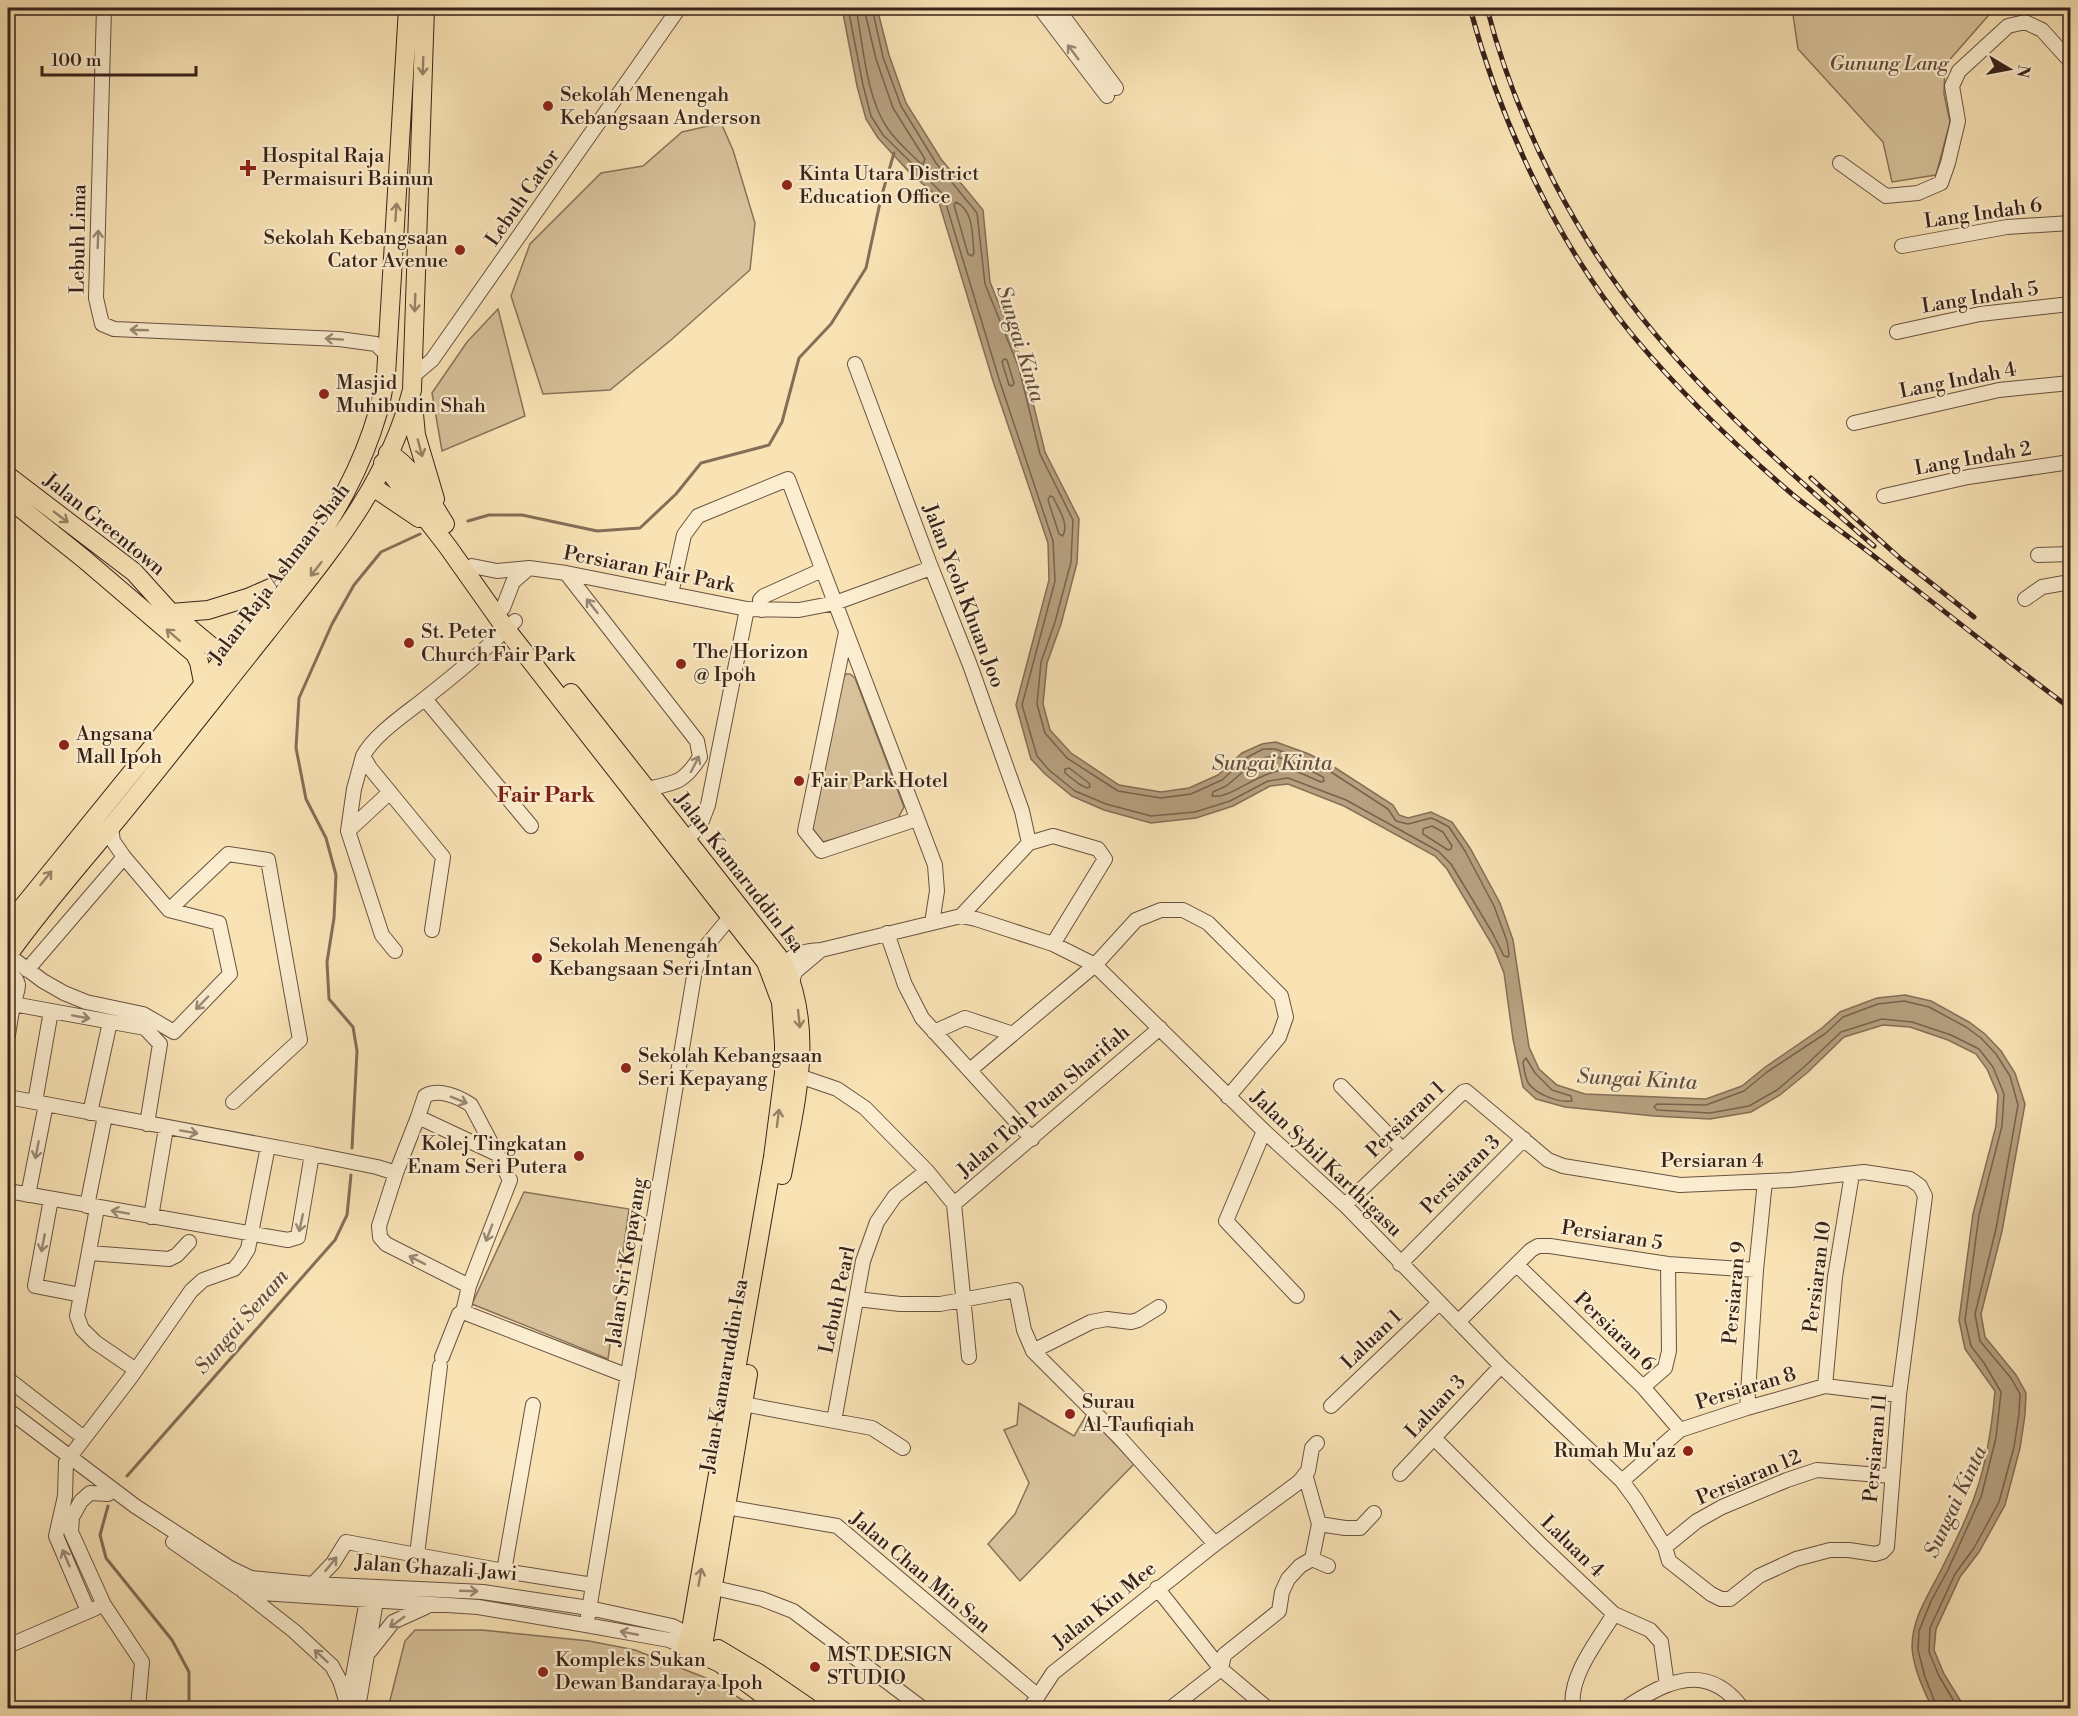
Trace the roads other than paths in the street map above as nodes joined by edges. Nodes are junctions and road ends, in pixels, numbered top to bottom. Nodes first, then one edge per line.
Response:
1 (104, 8) edge
2 (408, 8) edge
3 (425, 8) edge
4 (679, 8) edge
5 (1040, 8) edge
6 (1057, 8) edge
7 (2070, 61) edge
8 (1840, 163) dead end
9 (2070, 223) edge
10 (1902, 246) dead end
11 (2070, 304) edge
12 (1897, 332) dead end
13 (387, 355) junction
14 (855, 364) dead end
15 (386, 375) junction
16 (2070, 382) edge
17 (412, 383) junction
18 (1854, 423) dead end
19 (385, 457) junction
20 (2070, 462) edge
21 (9, 485) edge
22 (373, 487) junction
23 (1884, 496) dead end
24 (438, 524) junction
25 (2070, 554) edge
26 (2038, 555) dead end
27 (301, 564) junction
28 (472, 566) junction
29 (529, 568) junction
30 (931, 568) junction
31 (822, 570) junction
32 (566, 573) junction
33 (285, 582) junction
34 (2070, 582) edge
35 (671, 594) junction
36 (2025, 599) dead end
37 (835, 603) junction
38 (747, 609) junction
39 (762, 610) junction
40 (171, 613) junction
41 (508, 619) junction
42 (846, 632) junction
43 (224, 657) junction
44 (203, 682) junction
45 (425, 699) junction
46 (175, 748) junction
47 (363, 756) junction
48 (646, 789) junction
49 (390, 792) junction
50 (917, 819) junction
51 (531, 826) dead end
52 (111, 828) junction
53 (348, 831) junction
54 (686, 840) junction
55 (1029, 843) junction
56 (124, 857) junction
57 (169, 910) junction
58 (736, 912) junction
59 (961, 916) junction
60 (932, 923) junction
61 (8, 924) edge
62 (30, 924) junction
63 (432, 930) dead end
64 (887, 933) junction
65 (1053, 944) junction
66 (821, 950) junction
67 (395, 951) dead end
68 (8, 955) edge
69 (784, 964) junction
70 (1095, 965) junction
71 (27, 970) junction
72 (8, 971) edge
73 (792, 982) junction
74 (781, 1002) junction
75 (13, 1004) junction
76 (51, 1011) junction
77 (110, 1022) junction
78 (1160, 1028) junction
79 (934, 1032) junction
80 (1013, 1034) junction
81 (8, 1035) edge
82 (784, 1044) junction
83 (970, 1070) junction
84 (799, 1076) junction
85 (1341, 1086) dead end
86 (1468, 1092) joint
87 (8, 1097) edge
88 (1228, 1097) junction
89 (232, 1102) dead end
90 (40, 1103) junction
91 (90, 1113) junction
92 (105, 1116) junction
93 (418, 1118) junction
94 (147, 1124) junction
95 (166, 1128) junction
96 (1264, 1131) junction
97 (1032, 1139) junction
98 (1524, 1139) junction
99 (268, 1146) junction
100 (1403, 1150) junction
101 (312, 1154) junction
102 (496, 1154) junction
103 (927, 1172) junction
104 (396, 1173) junction
105 (1852, 1174) junction
106 (1910, 1179) joint
107 (1765, 1182) junction
108 (8, 1191) edge
109 (28, 1195) junction
110 (51, 1199) junction
111 (954, 1204) junction
112 (1345, 1205) junction
113 (92, 1207) junction
114 (151, 1217) junction
115 (251, 1235) junction
116 (189, 1242) dead end
117 (89, 1253) junction
118 (1400, 1264) junction
119 (1668, 1264) junction
120 (1517, 1265) junction
121 (1756, 1269) junction
122 (469, 1286) junction
123 (81, 1295) junction
124 (1297, 1296) dead end
125 (856, 1299) junction
126 (963, 1300) junction
127 (1439, 1303) junction
128 (1159, 1307) dead end
129 (463, 1312) junction
130 (1458, 1322) junction
131 (1033, 1351) junction
132 (969, 1357) dead end
133 (1501, 1366) junction
134 (136, 1370) junction
135 (628, 1376) junction
136 (8, 1379) edge
137 (1825, 1386) junction
138 (1643, 1388) junction
139 (1899, 1395) junction
140 (743, 1404) junction
141 (533, 1405) dead end
142 (1331, 1406) dead end
143 (1747, 1408) junction
144 (8, 1410) edge
145 (8, 1418) edge
146 (834, 1421) junction
147 (1680, 1430) junction
148 (84, 1438) junction
149 (1434, 1438) junction
150 (1317, 1443) dead end
151 (903, 1448) dead end
152 (68, 1460) junction
153 (1305, 1474) junction
154 (1400, 1474) dead end
155 (1892, 1476) junction
156 (1622, 1481) junction
157 (108, 1494) junction
158 (726, 1507) junction
159 (1374, 1514) dead end
160 (1319, 1524) junction
161 (1215, 1544) junction
162 (1665, 1547) junction
163 (417, 1555) junction
164 (1312, 1560) junction
165 (1328, 1566) dead end
166 (504, 1571) junction
167 (250, 1577) junction
168 (715, 1580) junction
169 (313, 1584) junction
170 (593, 1585) junction
171 (239, 1588) junction
172 (1157, 1588) junction
173 (429, 1590) junction
174 (1721, 1599) joint
175 (371, 1600) junction
176 (104, 1605) junction
177 (434, 1605) junction
178 (589, 1608) junction
179 (88, 1611) junction
180 (1614, 1614) junction
181 (586, 1624) junction
182 (695, 1643) junction
183 (8, 1646) edge
184 (368, 1652) junction
185 (1221, 1669) junction
186 (758, 1673) junction
187 (1667, 1685) junction
188 (1034, 1702) edge
189 (1181, 1706) edge
190 (138, 1708) edge
191 (351, 1708) edge
192 (781, 1708) edge
193 (809, 1708) edge
194 (922, 1708) edge
195 (1267, 1708) edge
196 (1573, 1708) edge
197 (1626, 1708) edge
198 (1742, 1708) edge

13 -> 1 street, Lebuh Lima
13 -> 2 main road, Jalan Raja Ashman Shah
3 -> 17 main road, Jalan Raja Ashman Shah
4 - 17 street, Lebuh Cator
6 -> 5 street
7 - 8 street
9 - 10 street, Lang Indah 6
11 - 12 street, Lang Indah 5
13 - 15 main road, Jalan Raja Ashman Shah
14 - 30 street, Jalan Yeoh Khuan Joo
15 - 19 main road
15 - 27 main road, Jalan Raja Ashman Shah
16 - 18 street, Lang Indah 4
17 - 19 main road, Jalan Raja Ashman Shah
17 -> 24 main road
19 - 22 main road, Jalan Raja Ashman Shah
19 - 24 main road, Jalan Kamaruddin Isa
19 - 27 main road
20 - 23 street, Lang Indah 2
21 -> 40 main road, Jalan Greentown
44 -> 21 main road, Jalan Greentown
22 - 24 main road
22 -> 46 main road, Jalan Raja Ashman Shah
24 - 28 main road, Jalan Kamaruddin Isa
24 - 41 main road, Jalan Kamaruddin Isa
25 - 26 street
27 - 33 main road, Jalan Raja Ashman Shah
28 - 29 street, Persiaran Fair Park
28 - 41 main road, Jalan Kamaruddin Isa
29 - 32 street, Persiaran Fair Park
29 - 41 street
30 - 37 street, Persiaran Fair Park
30 - 55 street, Jalan Yeoh Khuan Joo
31 - 35 street
31 - 37 street
31 - 39 street, Persiaran Fair Park
32 - 35 street, Persiaran Fair Park
48 -> 32 street
33 - 40 main road
33 - 43 main road, Jalan Raja Ashman Shah
34 - 36 street
35 - 38 street, Persiaran Fair Park
37 - 39 street, Persiaran Fair Park
37 - 42 street
38 - 39 street, Persiaran Fair Park
38 - 54 street
40 - 43 main road, Jalan Greentown
41 - 45 street
41 - 48 main road, Jalan Kamaruddin Isa
41 - 58 main road, Jalan Kamaruddin Isa
42 - 50 street
42 - 50 street
43 - 44 main road, Jalan Raja Ashman Shah
43 - 46 main road
61 -> 44 main road, Jalan Raja Ashman Shah
45 - 47 street
45 - 51 street
46 - 52 main road, Jalan Raja Ashman Shah
47 - 49 street
47 - 53 street
48 - 54 main road, Jalan Kamaruddin Isa
49 - 53 street
49 - 63 street
50 - 60 street
52 - 56 street
52 - 62 main road, Jalan Raja Ashman Shah
53 - 67 street
54 - 58 main road, Jalan Kamaruddin Isa
55 - 59 street
55 - 65 street
56 - 57 street
56 - 71 street
57 -> 71 street
57 - 89 street
58 - 69 main road, Jalan Kamaruddin Isa
58 - 74 main road, Jalan Kamaruddin Isa
58 - 135 street, Jalan Sri Kepayang
59 - 60 street, Jalan Sybil Karthigasu
59 - 65 street, Jalan Sybil Karthigasu
60 - 64 street, Jalan Sybil Karthigasu
61 - 62 main road
62 - 68 main road, Jalan Raja Ashman Shah
64 - 66 street, Jalan Sybil Karthigasu
64 - 79 street
65 - 70 street, Jalan Sybil Karthigasu
66 - 69 street, Jalan Sybil Karthigasu
66 - 73 street, Jalan Sybil Karthigasu
68 - 71 street
69 - 73 main road, Jalan Kamaruddin Isa
69 - 74 main road
70 - 78 street, Jalan Sybil Karthigasu
70 - 80 street
70 - 88 street
72 - 75 street
73 -> 84 main road, Jalan Kamaruddin Isa
74 - 82 main road, Jalan Kamaruddin Isa
75 - 76 street
75 - 81 street
76 -> 77 street
76 - 90 street
77 - 91 street
77 - 94 street
78 - 88 street, Jalan Sybil Karthigasu
78 - 97 street, Jalan Toh Puan Sharifah
79 - 80 street
79 - 83 street
80 - 83 street
82 - 84 main road
182 -> 82 main road, Jalan Kamaruddin Isa
83 - 97 street
84 - 103 street
84 - 140 main road, Jalan Kamaruddin Isa
85 - 100 street
86 - 98 street, Persiaran 4
86 - 100 street, Persiaran 1
87 - 90 street
88 - 96 street, Jalan Sybil Karthigasu
90 - 91 street
90 -> 109 street
91 - 92 street
92 - 94 street
92 - 113 street
93 - 102 street
93 -> 102 street
93 - 104 street
94 - 95 street
95 -> 99 street
95 - 114 street
96 - 112 street, Jalan Sybil Karthigasu
96 - 124 street
97 - 111 street, Jalan Toh Puan Sharifah
98 - 107 street, Persiaran 4
98 - 118 street, Persiaran 3
99 - 101 street
99 - 115 street
100 - 112 street, Persiaran 1
101 - 104 street
101 -> 115 street
102 -> 122 street
103 - 111 street
103 - 125 street, Lebuh Pearl
122 -> 104 street
105 - 106 street, Persiaran 4
105 - 107 street, Persiaran 4
105 - 137 street, Persiaran 10
106 - 139 street, Persiaran 11
107 - 121 street, Persiaran 9
108 - 109 street
109 - 110 street
110 - 113 street
110 -> 123 street
111 - 126 street
112 - 118 street, Jalan Sybil Karthigasu
114 -> 113 street
113 - 117 street
114 - 115 street
115 - 134 street
116 - 117 street
117 - 123 street
118 - 127 street, Jalan Sybil Karthigasu
119 - 120 street, Persiaran 5
119 - 121 street, Persiaran 5
119 - 138 street
120 - 130 street, Persiaran 5
120 - 138 street, Persiaran 6
121 - 143 street, Persiaran 9
122 - 129 street
123 - 134 street
125 - 126 street
125 - 146 street, Lebuh Pearl
126 - 131 street
126 - 132 street
127 - 130 street, Jalan Sybil Karthigasu
127 - 142 street, Laluan 1
128 - 131 street
129 - 135 street
129 - 163 street
130 - 133 street, Jalan Sybil Karthigasu
131 - 161 street
133 - 149 street, Laluan 3
133 - 156 street, Jalan Sybil Karthigasu
134 - 148 street
135 - 170 street, Jalan Sri Kepayang
136 - 148 street
137 - 139 street, Persiaran 8
137 - 143 street, Persiaran 8
138 - 147 street, Persiaran 6
139 - 155 street, Persiaran 11
140 - 146 street
140 - 158 main road, Jalan Kamaruddin Isa
141 - 166 street
143 - 147 street, Persiaran 8
144 - 152 street
145 - 152 street, Jalan Ghazali Jawi
146 - 151 street
147 - 156 street, Persiaran 8
148 - 152 street
149 - 154 street, Laluan 3
149 - 180 street, Laluan 4
150 - 153 street
152 - 157 street, Jalan Ghazali Jawi
152 - 167 street, Jalan Ghazali Jawi
179 -> 152 street
153 - 160 street
153 - 161 street, Jalan Kin Mee
155 - 162 street, Persiaran 12
155 - 174 street, Persiaran 11
156 - 162 street, Jalan Sybil Karthigasu
157 - 171 street, Jalan Ghazali Jawi
157 - 176 street
158 - 168 main road, Jalan Kamaruddin Isa
158 - 188 street, Jalan Chan Min San
159 - 160 street
160 - 164 street
161 - 172 street, Jalan Kin Mee
162 - 174 street, Jalan Sybil Karthigasu
163 - 166 street
169 -> 163 street
164 - 165 street
164 - 185 street
166 - 170 street
167 - 169 street, Jalan Ghazali Jawi
167 - 175 street
168 - 182 main road, Jalan Kamaruddin Isa
168 - 186 main road
168 - 194 street
169 - 173 street, Jalan Ghazali Jawi
170 - 178 street, Jalan Sri Kepayang
171 - 175 street, Jalan Ghazali Jawi
191 -> 171 street
172 - 185 street
172 - 188 street, Jalan Kin Mee
173 - 175 street
173 -> 178 street, Jalan Ghazali Jawi
175 - 177 street
175 - 184 street
175 - 191 street
176 - 179 street
176 - 190 street
177 - 181 street
177 -> 184 street
178 - 181 street, Jalan Sri Kepayang
178 - 182 street, Jalan Ghazali Jawi
179 - 183 street
180 - 187 street, Laluan 4
180 - 196 street
182 -> 181 street
182 - 186 main road, Jalan Ghazali Jawi
182 - 192 main road, Jalan Ghazali Jawi
184 - 191 street
185 - 189 street
185 - 195 street
186 - 193 main road, Jalan Ghazali Jawi
187 - 197 street
187 - 198 street

